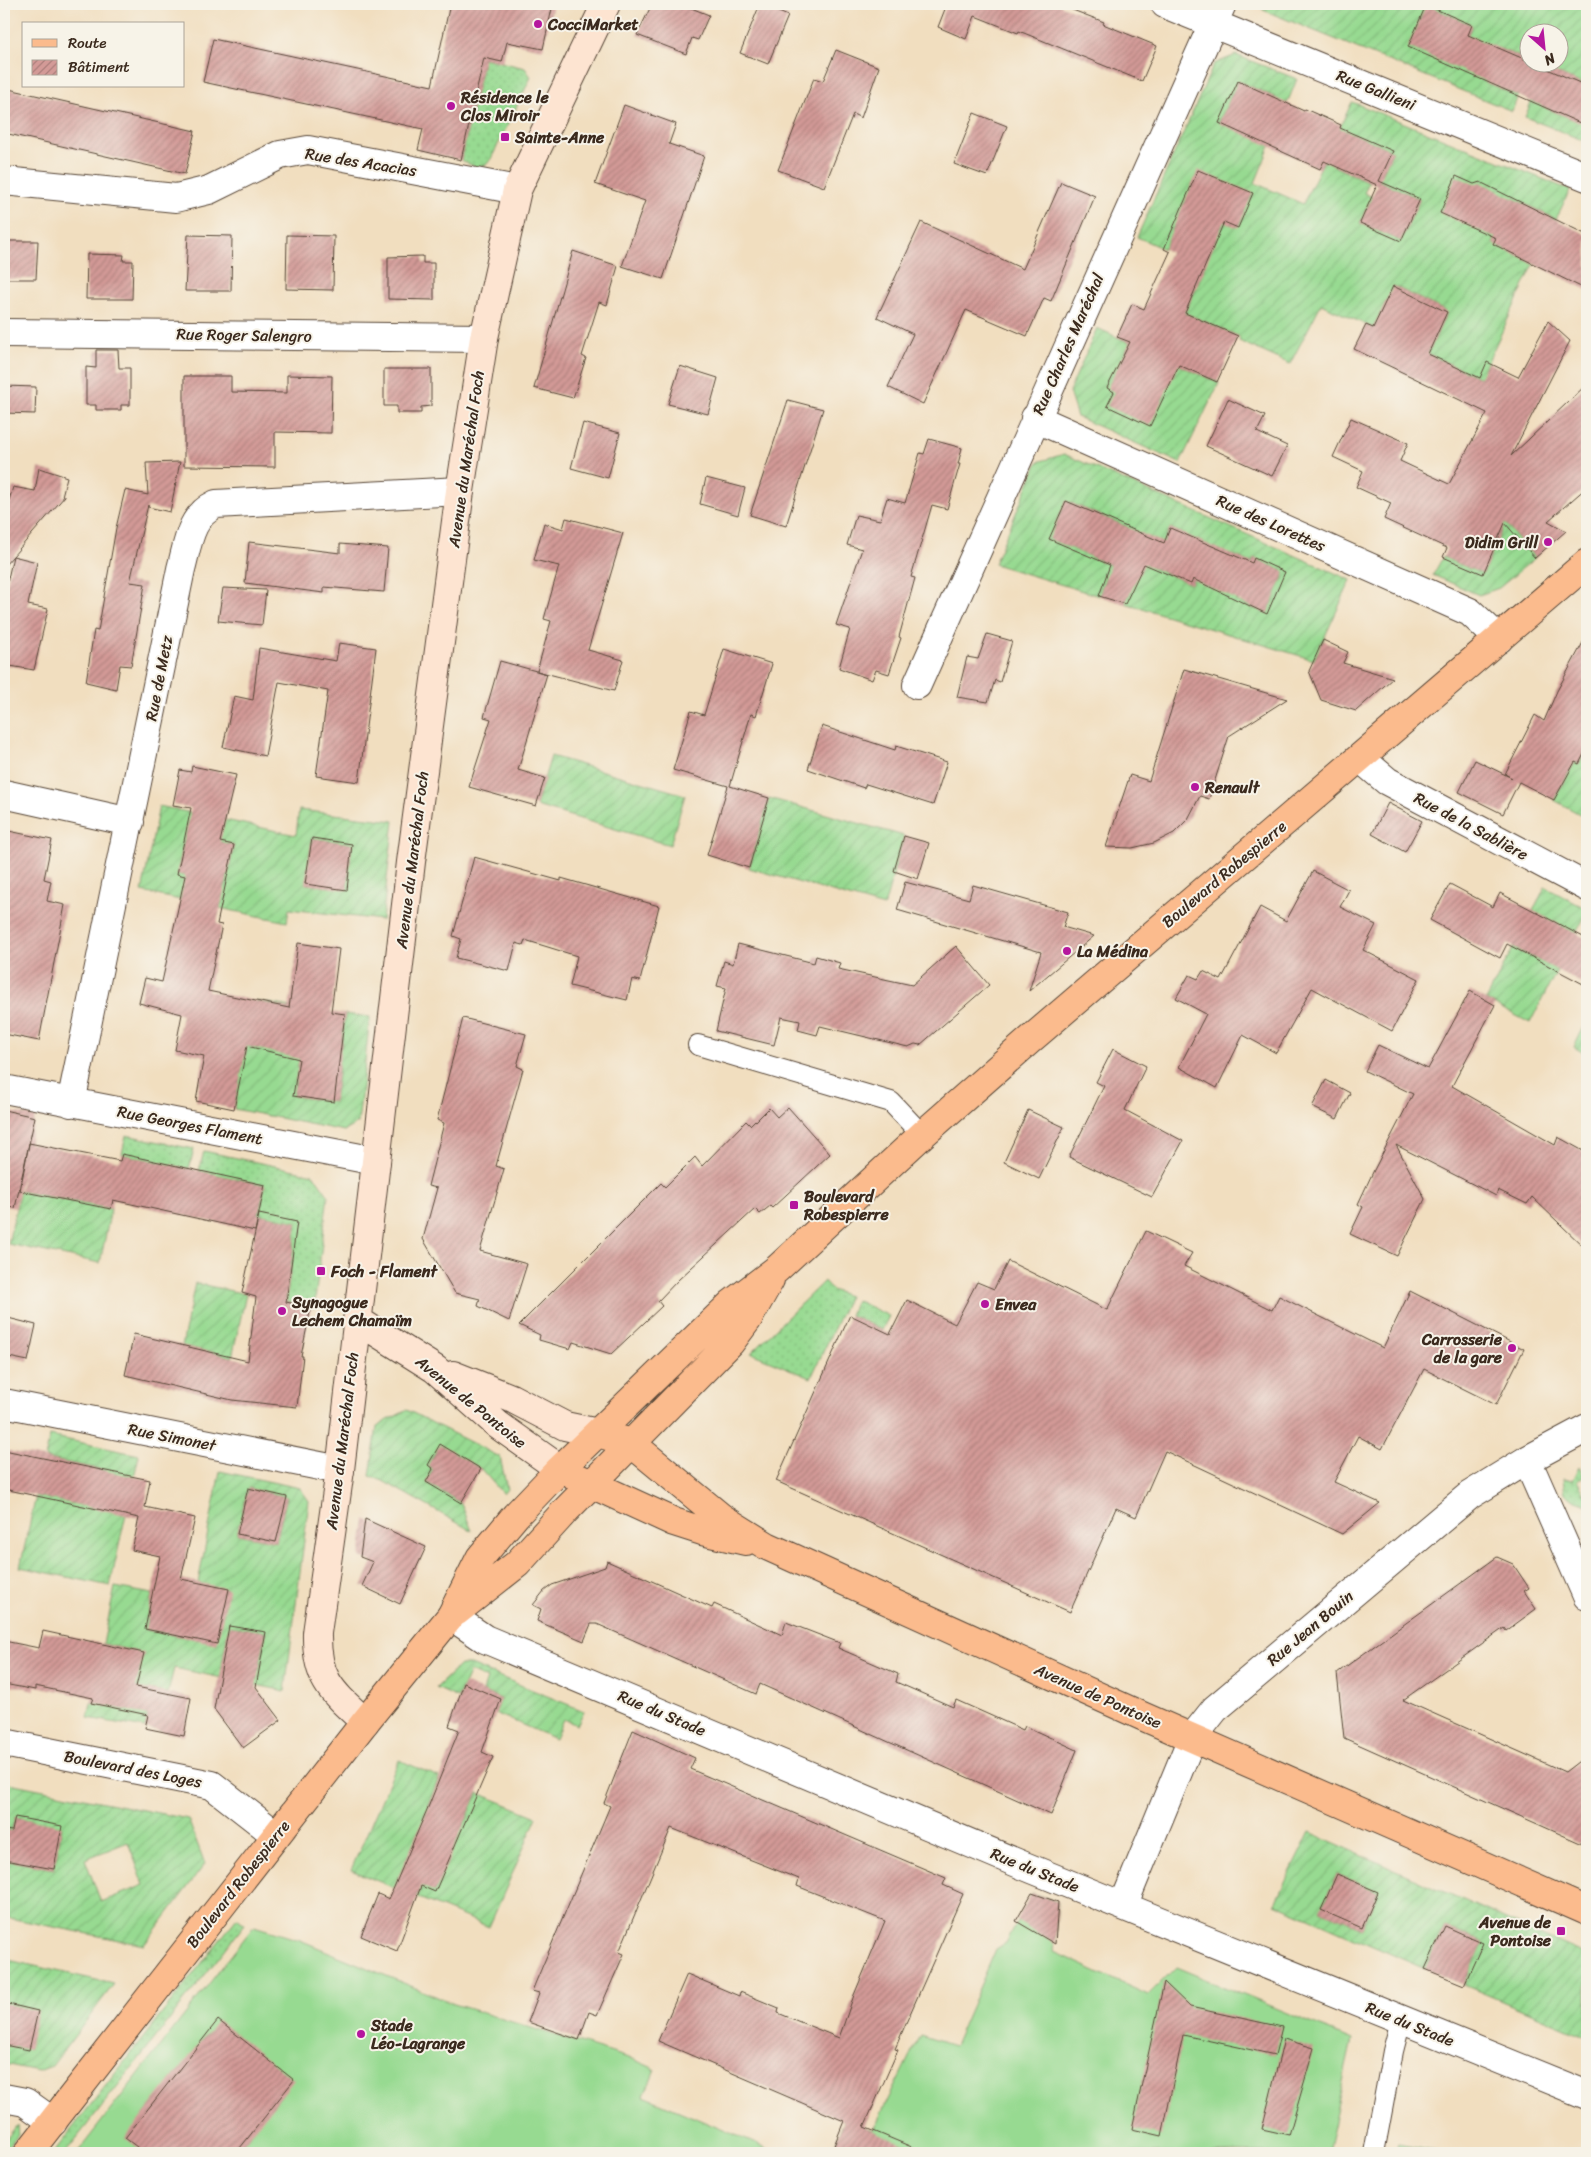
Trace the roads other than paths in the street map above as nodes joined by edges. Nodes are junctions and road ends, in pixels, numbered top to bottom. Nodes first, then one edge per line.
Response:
1 (606, 4) edge
2 (1165, 4) edge
3 (1217, 14) edge
4 (1587, 177) edge
5 (4, 181) edge
6 (517, 190) junction
7 (4, 333) edge
8 (484, 338) junction
9 (1035, 418) junction
10 (460, 491) junction
11 (1587, 563) edge
12 (1499, 639) junction
13 (917, 685) dead end
14 (1360, 758) junction
15 (4, 794) edge
16 (130, 822) junction
17 (1587, 887) edge
18 (698, 1045) dead end
19 (4, 1089) edge
20 (72, 1103) junction
21 (922, 1135) junction
22 (376, 1161) junction
23 (777, 1269) junction
24 (357, 1320) junction
25 (435, 1369) junction
26 (4, 1403) edge
27 (1587, 1428) edge
28 (598, 1433) junction
29 (631, 1443) junction
30 (1527, 1460) junction
31 (560, 1469) junction
32 (340, 1470) junction
33 (591, 1484) junction
34 (766, 1546) junction
35 (1587, 1596) edge
36 (451, 1616) junction
37 (365, 1722) junction
38 (1192, 1738) junction
39 (4, 1743) edge
40 (276, 1835) junction
41 (1123, 1906) junction
42 (1587, 1911) edge
43 (1401, 2020) junction
44 (1587, 2095) edge
45 (4, 2098) edge
46 (53, 2122) junction
47 (28, 2153) edge
48 (1374, 2153) edge

1 - 6 street, Avenue du Maréchal Foch
2 - 3 street, Rue Gallieni
3 - 4 street, Rue Gallieni
3 - 9 street, Rue Charles Maréchal
5 - 6 street, Rue des Acacias
6 - 8 street, Avenue du Maréchal Foch
7 - 8 street, Rue Roger Salengro
8 - 10 street, Avenue du Maréchal Foch
9 - 12 street, Rue des Lorettes
9 - 13 street, Rue Charles Maréchal
10 - 16 street, Rue de Metz
10 - 22 street, Avenue du Maréchal Foch
11 - 12 main road, Boulevard Robespierre
12 - 14 main road, Boulevard Robespierre
14 - 17 street, Rue de la Sablière
14 - 21 main road, Boulevard Robespierre
15 - 16 street
16 - 20 street, Rue de Metz
18 - 21 lane
19 - 20 street, Rue Georges Flament
20 - 22 street, Rue Georges Flament
21 - 23 main road, Boulevard Robespierre
22 - 24 street, Avenue du Maréchal Foch
23 - 28 main road, Boulevard Robespierre
23 - 29 main road, Boulevard Robespierre
24 - 25 street, Avenue de Pontoise
24 - 32 street, Avenue du Maréchal Foch
25 - 28 street
25 - 31 street, Avenue de Pontoise
26 - 32 street, Rue Simonet
27 - 30 street, Rue Jean Bouin
28 - 29 main road
28 - 31 main road, Boulevard Robespierre
29 - 33 main road, Boulevard Robespierre
29 - 34 main road, Avenue de Pontoise
30 - 35 street
30 - 38 street, Rue Jean Bouin
31 - 33 main road
31 - 36 main road, Boulevard Robespierre
32 - 37 street, Avenue du Maréchal Foch
33 - 34 main road
33 - 36 main road, Boulevard Robespierre
34 - 38 main road, Avenue de Pontoise
36 - 37 main road, Boulevard Robespierre
36 - 41 street, Rue du Stade
37 - 40 main road, Boulevard Robespierre
38 - 41 street, Rue Jean Bouin
38 - 42 main road, Avenue de Pontoise
39 - 40 street, Boulevard des Loges
40 - 46 main road, Boulevard Robespierre
41 - 43 street, Rue du Stade
43 - 44 street, Rue du Stade
43 - 48 lane
45 - 46 street
46 - 47 main road, Boulevard Robespierre

